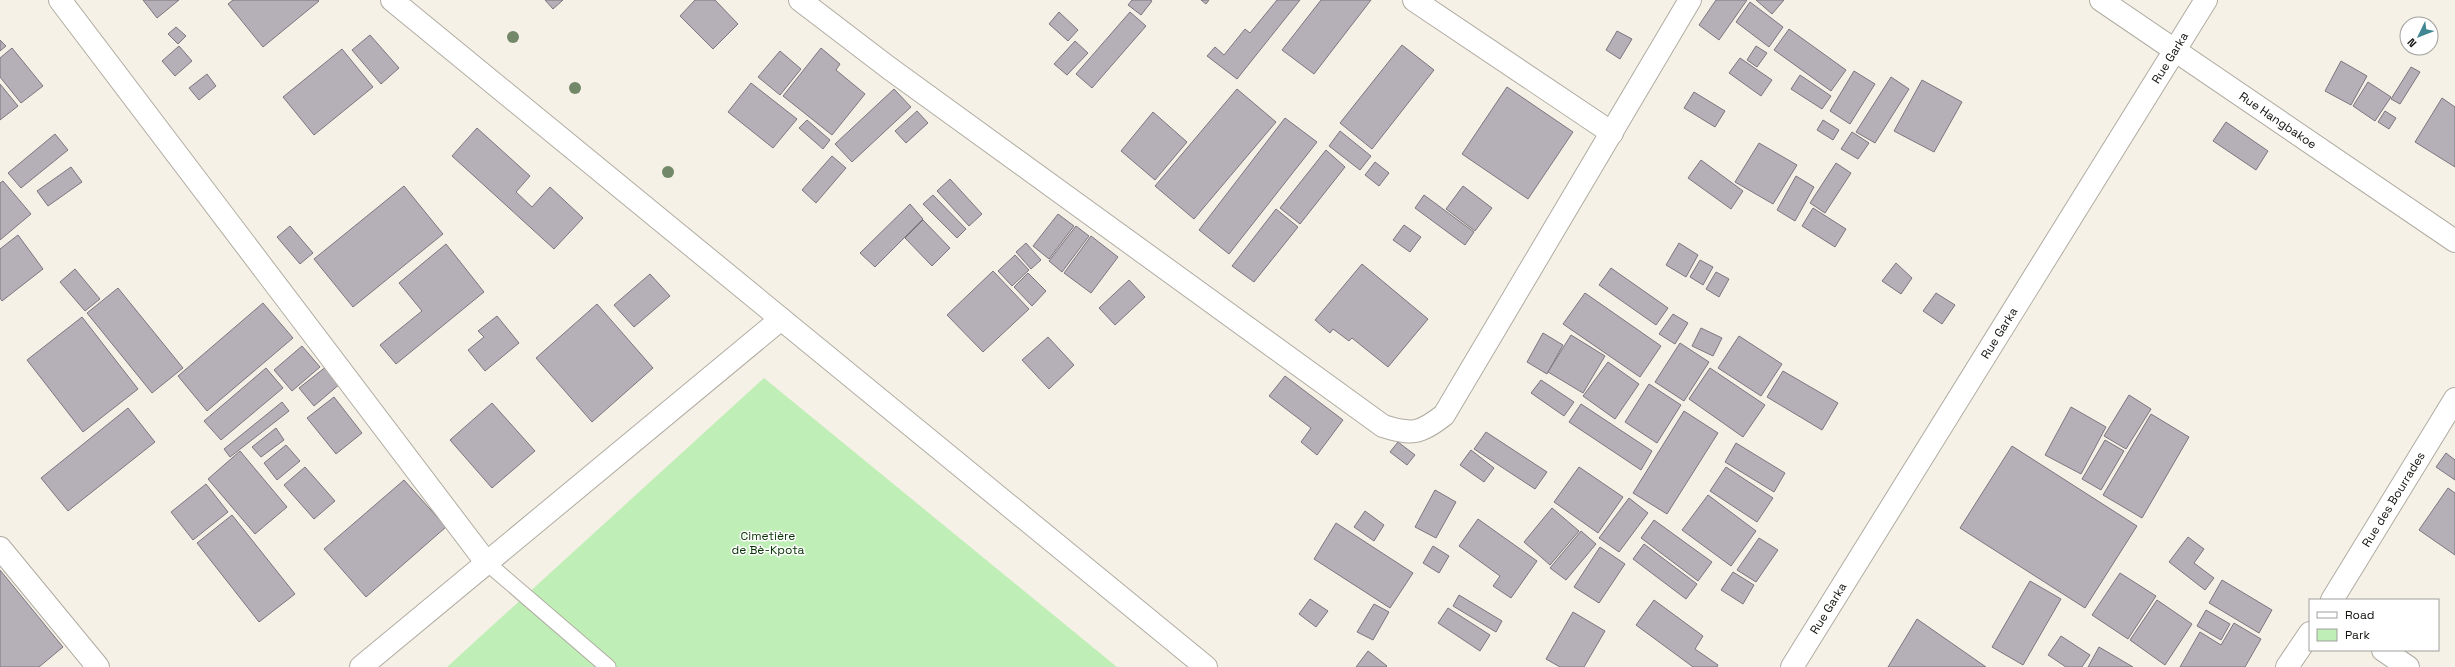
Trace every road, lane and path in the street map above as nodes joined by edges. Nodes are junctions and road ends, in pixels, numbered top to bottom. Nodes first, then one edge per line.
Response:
1 (60, 0) edge
2 (392, 0) edge
3 (800, 0) edge
4 (1414, 0) edge
5 (1690, 0) edge
6 (2101, 0) edge
7 (2206, 0) edge
8 (2174, 48) junction
9 (1612, 133) junction
10 (2455, 241) edge
11 (781, 319) junction
12 (2455, 400) edge
13 (0, 548) edge
14 (486, 562) junction
15 (2333, 599) edge
16 (2309, 634) edge
17 (2384, 651) edge
18 (98, 667) edge
19 (361, 667) edge
20 (608, 667) edge
21 (1206, 667) edge
22 (1792, 667) edge
23 (2287, 667) edge
24 (2408, 667) edge

1 - 14 street
2 - 11 street
3 - 9 street
4 - 9 street
5 - 9 street
6 - 8 street, Rue Hangbakoe
7 - 8 street, Rue Garka
8 - 10 street, Rue Hangbakoe
8 - 22 street, Rue Garka
11 - 14 street
11 - 21 street
12 - 15 street, Rue des Bourrades
13 - 18 street
14 - 19 street
14 - 20 lane
16 - 23 street
17 - 24 street

